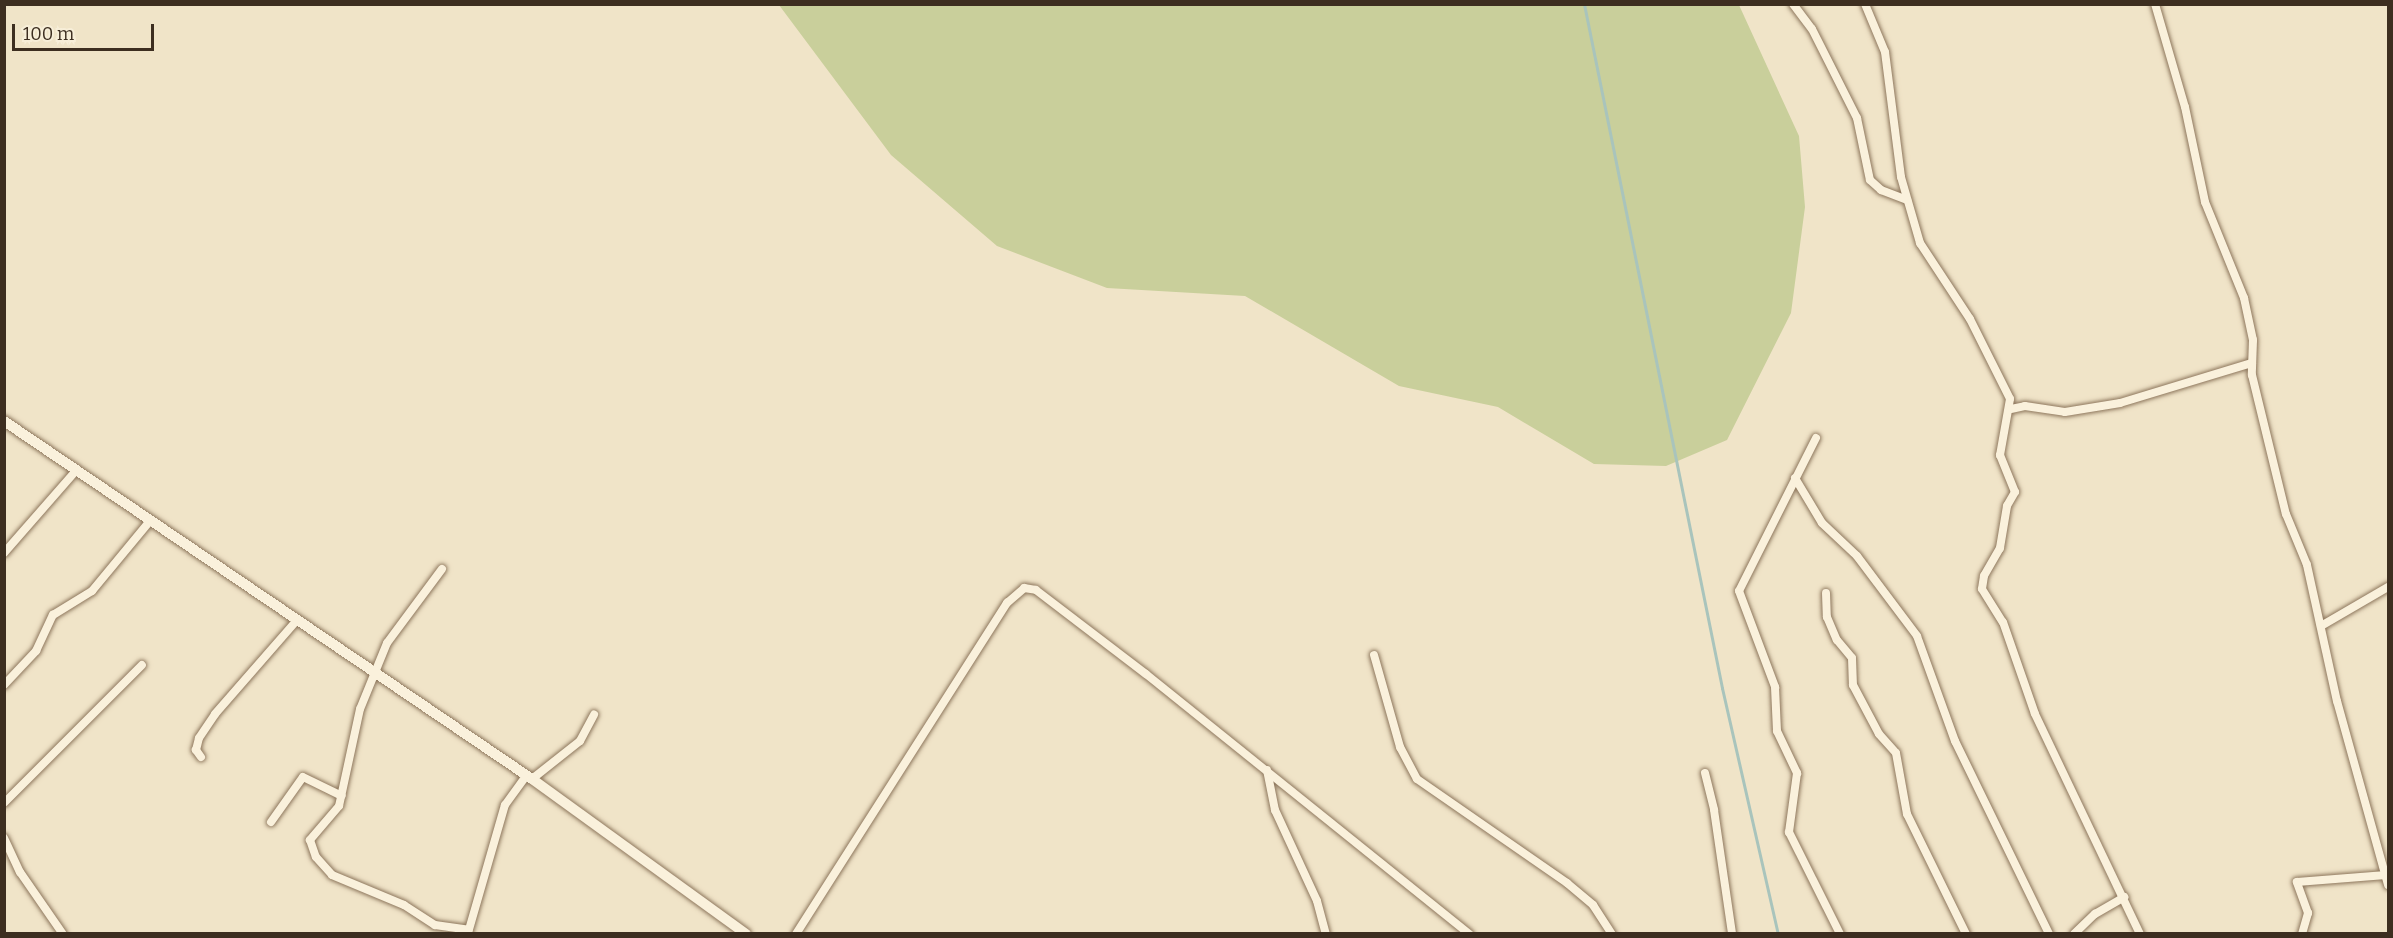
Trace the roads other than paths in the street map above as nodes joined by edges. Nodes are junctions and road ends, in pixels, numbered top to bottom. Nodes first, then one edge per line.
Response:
1 (1794, 4) edge
2 (1865, 4) edge
3 (2155, 4) edge
4 (1907, 200) junction
5 (2252, 363) junction
6 (2011, 409) junction
7 (7, 427) edge
8 (1816, 438) dead end
9 (75, 472) junction
10 (1795, 478) junction
11 (150, 521) junction
12 (4, 553) edge
13 (442, 569) dead end
14 (2388, 587) edge
15 (1826, 592) dead end
16 (297, 620) junction
17 (2321, 626) junction
18 (1374, 655) dead end
19 (142, 665) dead end
20 (373, 671) junction
21 (4, 685) edge
22 (594, 715) dead end
23 (201, 757) dead end
24 (1267, 770) junction
25 (1705, 773) dead end
26 (529, 777) junction
27 (342, 795) junction
28 (4, 803) edge
29 (271, 822) dead end
30 (4, 838) edge
31 (7, 856) edge
32 (2386, 875) junction
33 (2388, 885) edge
34 (2124, 897) junction
35 (468, 932) edge
36 (63, 933) edge
37 (746, 933) edge
38 (796, 933) edge
39 (1326, 933) edge
40 (1469, 933) edge
41 (1612, 933) edge
42 (1732, 933) edge
43 (1840, 933) edge
44 (1966, 933) edge
45 (2049, 933) edge
46 (2074, 933) edge
47 (2140, 933) edge
48 (2302, 933) edge

1 - 4 street
2 - 4 street
3 - 5 street
4 - 6 street
5 - 6 street
5 - 17 street
6 - 34 street
7 - 9 street
8 - 10 street
9 - 11 street
9 - 12 street
10 - 43 street
10 - 45 street
11 - 16 street
11 - 21 street
13 - 20 street
14 - 17 street
15 - 44 street
16 - 20 street
16 - 23 street
17 - 32 street
18 - 41 street
19 - 28 street
20 - 26 street
20 - 27 street
22 - 26 street
24 - 38 street
24 - 39 street
24 - 40 street
25 - 42 street
26 - 35 street
26 - 37 street
27 - 29 street
27 - 35 street
30 - 31 street
31 - 36 street
32 - 33 street
32 - 48 street
34 - 46 street
34 - 47 street

